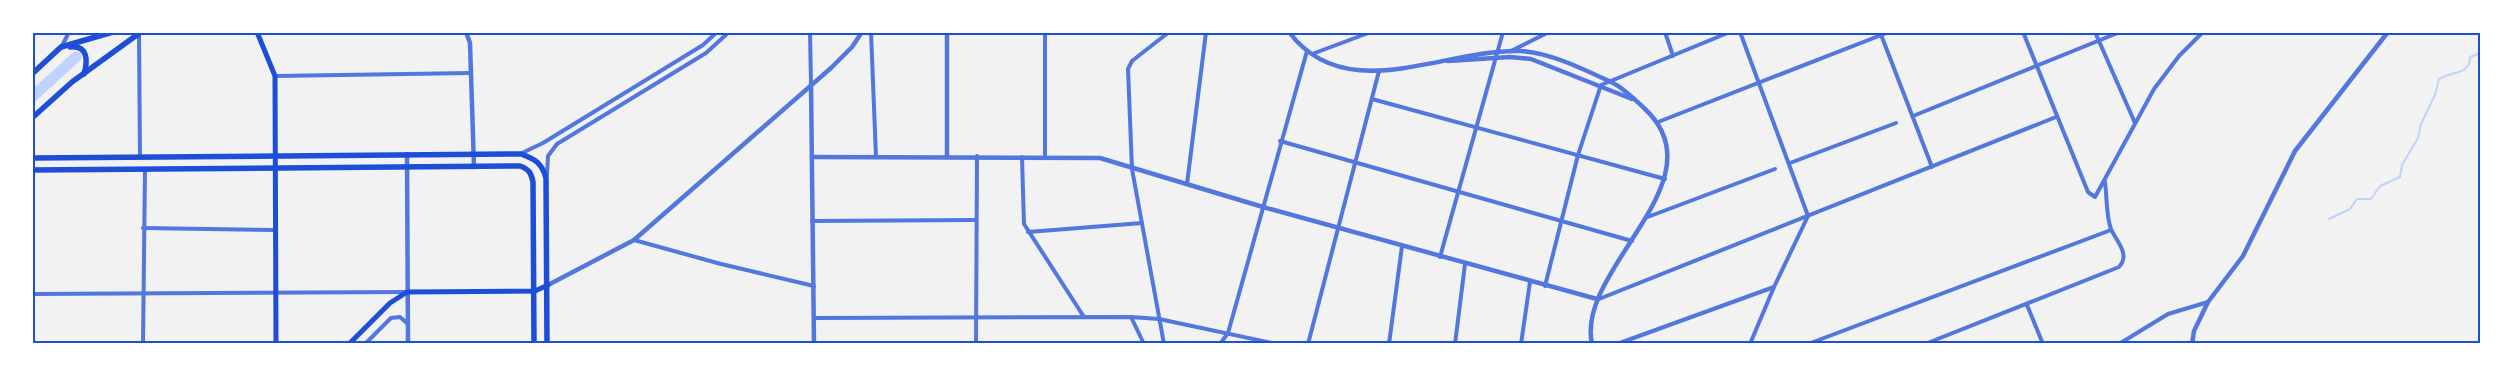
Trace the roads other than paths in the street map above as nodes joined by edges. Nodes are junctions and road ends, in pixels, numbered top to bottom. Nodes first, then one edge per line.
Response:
1 (69, 32) edge
2 (113, 32) edge
3 (257, 32) edge
4 (466, 32) edge
5 (717, 32) edge
6 (729, 32) edge
7 (810, 32) edge
8 (862, 32) edge
9 (871, 32) edge
10 (1045, 32) edge
11 (1169, 32) edge
12 (1206, 32) edge
13 (1289, 32) edge
14 (1371, 32) edge
15 (1503, 32) edge
16 (1549, 32) edge
17 (1665, 32) edge
18 (1730, 32) edge
19 (1740, 32) edge
20 (1890, 32) edge
21 (2023, 32) edge
22 (2094, 32) edge
23 (2120, 32) edge
24 (2203, 32) edge
25 (2388, 32) edge
26 (140, 33) edge
27 (947, 33) edge
28 (1881, 34) edge
29 (2098, 42) junction
30 (714, 46) junction
31 (61, 47) junction
32 (1510, 51) junction
33 (1309, 52) junction
34 (1497, 52) junction
35 (1673, 56) junction
36 (1495, 58) junction
37 (1507, 58) junction
38 (1443, 61) junction
39 (2036, 66) junction
40 (1379, 71) junction
41 (471, 73) junction
42 (32, 74) edge
43 (84, 74) junction
44 (275, 76) junction
45 (1608, 81) junction
46 (811, 84) junction
47 (1760, 84) junction
48 (1601, 85) junction
49 (634, 88) junction
50 (638, 94) junction
51 (1372, 99) junction
52 (1634, 99) junction
53 (602, 107) junction
54 (606, 114) junction
55 (1913, 116) junction
56 (2056, 117) junction
57 (32, 118) edge
58 (1658, 122) junction
59 (1896, 123) dead end
60 (2135, 123) junction
61 (1476, 130) junction
62 (1280, 141) junction
63 (474, 153) junction
64 (407, 154) junction
65 (522, 154) junction
66 (275, 155) junction
67 (1578, 155) junction
68 (946, 156) junction
69 (977, 156) junction
70 (140, 157) junction
71 (152, 157) junction
72 (812, 157) junction
73 (876, 157) junction
74 (1022, 157) junction
75 (32, 158) edge
76 (1045, 158) junction
77 (1356, 162) junction
78 (1790, 163) junction
79 (474, 166) junction
80 (1932, 167) junction
81 (276, 168) junction
82 (406, 168) junction
83 (133, 169) junction
84 (145, 169) junction
85 (1132, 169) junction
86 (1775, 169) dead end
87 (32, 170) edge
88 (546, 178) junction
89 (1665, 179) junction
90 (2105, 181) junction
91 (1187, 184) junction
92 (1459, 191) junction
93 (1263, 207) junction
94 (1808, 216) junction
95 (1645, 218) junction
96 (976, 220) junction
97 (812, 221) junction
98 (1560, 221) junction
99 (1142, 223) junction
100 (1340, 227) junction
101 (143, 228) junction
102 (275, 230) junction
103 (2111, 230) junction
104 (1028, 232) junction
105 (634, 240) junction
106 (1632, 241) junction
107 (1402, 246) junction
108 (1440, 257) junction
109 (1465, 264) junction
110 (1530, 282) junction
111 (548, 285) junction
112 (814, 286) junction
113 (1544, 286) junction
114 (1774, 287) junction
115 (534, 291) junction
116 (407, 292) junction
117 (143, 293) junction
118 (275, 293) junction
119 (32, 294) edge
120 (1597, 299) junction
121 (2208, 302) junction
122 (2027, 305) junction
123 (377, 317) junction
124 (1084, 317) junction
125 (1131, 317) junction
126 (815, 318) junction
127 (976, 318) junction
128 (1159, 319) junction
129 (408, 324) junction
130 (384, 325) junction
131 (1228, 332) junction
132 (143, 344) edge
133 (276, 344) edge
134 (349, 344) edge
135 (365, 344) edge
136 (408, 344) edge
137 (534, 344) edge
138 (547, 344) edge
139 (814, 344) edge
140 (976, 344) edge
141 (1144, 344) edge
142 (1164, 344) edge
143 (1220, 344) edge
144 (1277, 344) edge
145 (1308, 344) edge
146 (1389, 344) edge
147 (1455, 344) edge
148 (1522, 344) edge
149 (1592, 344) edge
150 (1617, 344) edge
151 (1750, 344) edge
152 (1808, 344) edge
153 (1925, 344) edge
154 (2043, 344) edge
155 (2119, 344) edge
156 (2192, 344) edge

1 - 31 street
2 - 31 main road
3 - 44 main road
4 - 41 street
5 - 30 street
5 - 49 street
6 - 30 street
7 - 46 street
8 - 46 street
9 - 73 street
10 - 27 street
10 - 76 street
11 - 85 street
12 - 91 street
13 - 33 street
14 - 33 street
15 - 34 street
16 - 32 street
17 - 35 street
18 - 35 street
19 - 47 street
20 - 28 street
21 - 39 street
22 - 29 street
23 - 29 street
24 - 60 street
25 - 121 street
26 - 43 main road
26 - 70 street
27 - 68 street
28 - 47 street
28 - 55 street
29 - 39 street
29 - 60 street
30 - 50 street
31 - 42 main road
31 - 43 main road
32 - 34 street
32 - 37 street
32 - 45 street
33 - 40 street
33 - 62 street
34 - 36 street
34 - 38 street
35 - 45 street
36 - 37 street
36 - 38 street
36 - 61 street
37 - 48 street
38 - 40 street
39 - 55 street
39 - 56 street
40 - 51 street
41 - 44 street
41 - 63 street
43 - 57 main road
44 - 66 main road
45 - 48 street
45 - 52 street
46 - 72 street
46 - 105 street
47 - 58 street
47 - 78 street
48 - 52 street
48 - 67 street
49 - 50 street
49 - 53 street
50 - 54 street
51 - 61 street
51 - 77 street
52 - 58 street
53 - 54 street
53 - 65 street
54 - 88 street
55 - 80 street
56 - 80 street
56 - 90 street
58 - 89 street
59 - 78 street
60 - 90 street
61 - 67 street
61 - 92 street
62 - 77 street
62 - 93 street
63 - 64 main road
63 - 65 main road
63 - 79 street
64 - 66 main road
64 - 82 street
65 - 88 main road
66 - 71 main road
66 - 81 main road
67 - 89 street
67 - 98 street
68 - 69 street
68 - 73 street
69 - 74 street
69 - 96 street
70 - 71 main road
70 - 75 main road
70 - 83 main road
71 - 84 main road
72 - 73 street
72 - 97 street
74 - 76 street
74 - 104 street
76 - 85 street
77 - 92 street
77 - 100 street
78 - 94 street
79 - 82 main road
79 - 115 main road
80 - 94 street
81 - 82 main road
81 - 84 main road
81 - 102 main road
82 - 116 street
83 - 84 main road
83 - 87 main road
84 - 101 street
85 - 91 street
85 - 99 street
86 - 95 street
88 - 111 main road
89 - 95 street
90 - 103 street
91 - 93 street
92 - 98 street
92 - 108 street
93 - 100 street
93 - 131 street
94 - 114 street
94 - 120 street
95 - 106 street
96 - 97 street
96 - 127 street
97 - 112 street
98 - 106 street
98 - 113 street
99 - 104 street
99 - 128 street
100 - 107 street
100 - 145 street
101 - 102 street
101 - 117 street
102 - 118 main road
103 - 122 street
103 - 152 street
104 - 124 street
105 - 111 street
105 - 112 street
106 - 120 street
107 - 108 street
107 - 146 street
108 - 109 street
109 - 110 street
109 - 147 street
110 - 113 street
110 - 148 street
111 - 115 main road
111 - 138 main road
112 - 126 street
113 - 120 street
114 - 150 street
114 - 151 street
115 - 116 main road
115 - 137 main road
116 - 118 street
116 - 123 main road
116 - 129 street
117 - 118 street
117 - 119 street
117 - 132 street
118 - 133 main road
120 - 149 street
121 - 155 street
121 - 156 street
122 - 153 street
122 - 154 street
123 - 130 street
123 - 134 main road
124 - 125 street
124 - 127 street
125 - 128 street
125 - 141 street
126 - 127 street
126 - 139 street
127 - 140 street
128 - 131 street
128 - 142 street
129 - 130 street
129 - 136 street
130 - 135 street
131 - 143 street
131 - 144 street

